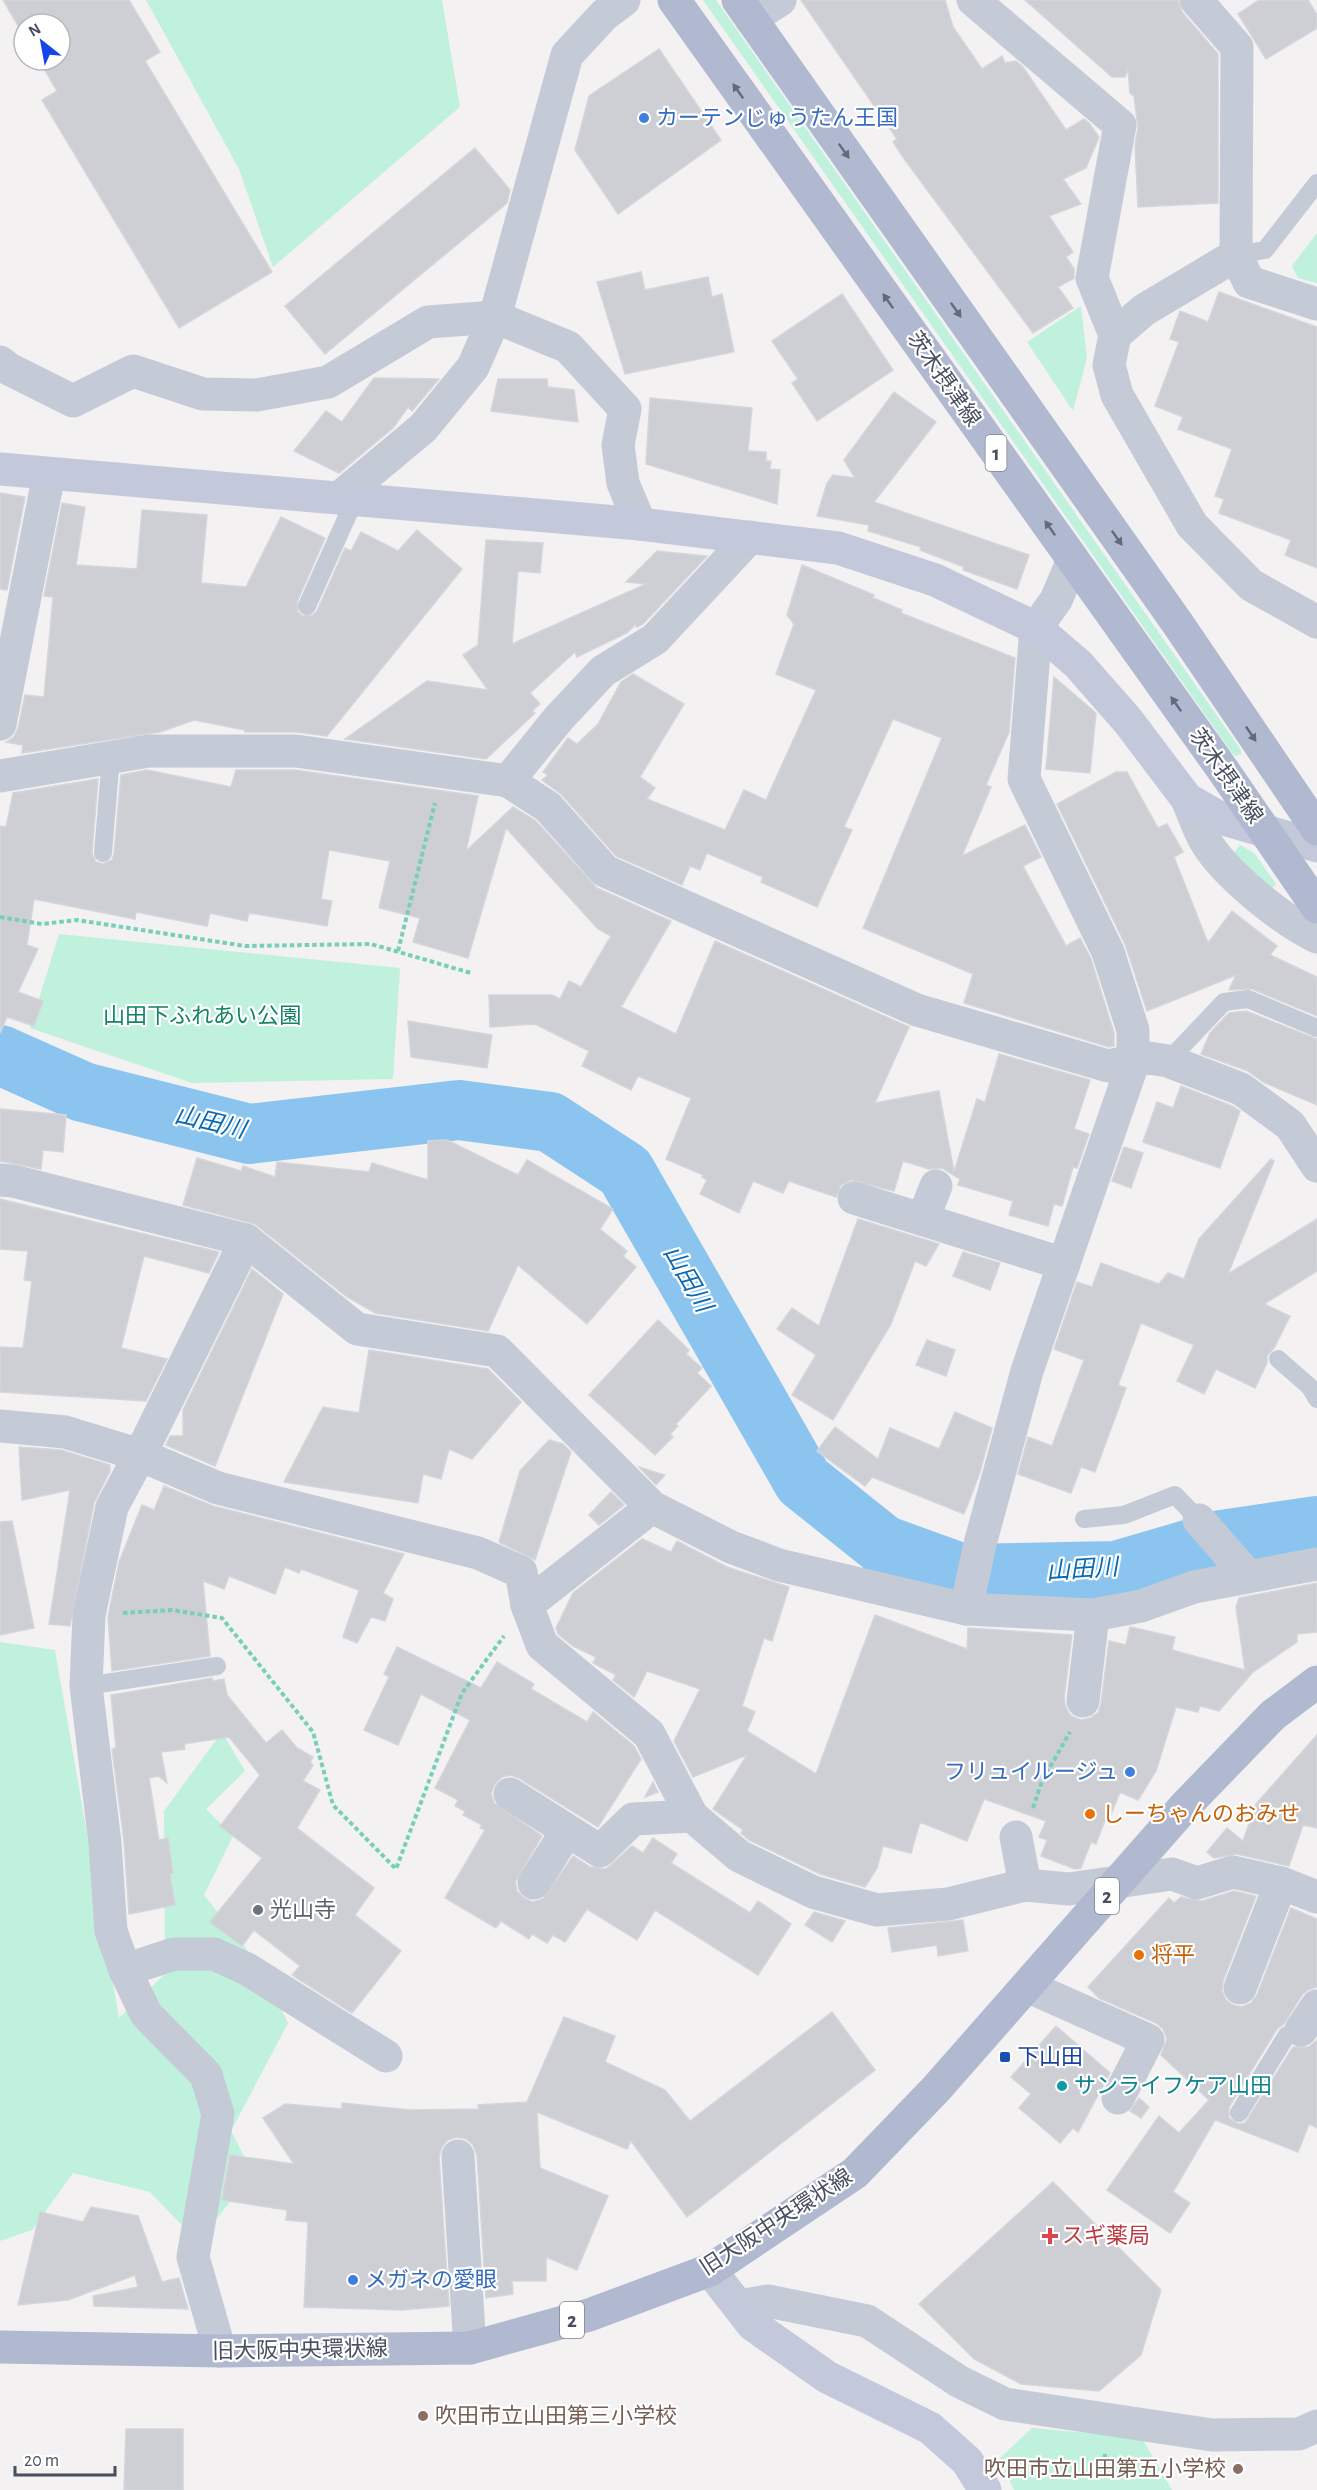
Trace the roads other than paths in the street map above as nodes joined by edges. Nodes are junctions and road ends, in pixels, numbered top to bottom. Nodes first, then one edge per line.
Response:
1 (624, 0) edge
2 (674, 0) edge
3 (780, 0) edge
4 (974, 0) edge
5 (1196, 0) edge
6 (744, 10) edge
7 (1317, 183) edge
8 (1236, 255) junction
9 (1317, 304) edge
10 (495, 317) junction
11 (1115, 336) junction
12 (0, 362) edge
13 (0, 469) edge
14 (49, 474) junction
15 (347, 499) junction
16 (640, 524) junction
17 (750, 537) junction
18 (1073, 560) junction
19 (307, 606) dead end
20 (1317, 622) edge
21 (1036, 628) junction
22 (0, 724) edge
23 (111, 757) junction
24 (0, 776) edge
25 (508, 781) junction
26 (1187, 799) junction
27 (1317, 829) edge
28 (1265, 832) junction
29 (1317, 846) edge
30 (103, 853) dead end
31 (1317, 907) edge
32 (1317, 937) edge
33 (1317, 1028) edge
34 (1167, 1061) junction
35 (1133, 1063) junction
36 (1317, 1166) edge
37 (0, 1180) edge
38 (936, 1186) dead end
39 (854, 1198) dead end
40 (923, 1219) junction
41 (246, 1240) junction
42 (1064, 1264) junction
43 (1278, 1359) dead end
44 (1317, 1399) edge
45 (0, 1426) edge
46 (140, 1455) junction
47 (652, 1508) junction
48 (1084, 1519) dead end
49 (1199, 1520) joint
50 (1317, 1564) edge
51 (1247, 1575) junction
52 (527, 1605) junction
53 (966, 1609) junction
54 (1093, 1615) junction
55 (217, 1666) dead end
56 (1317, 1682) edge
57 (86, 1686) junction
58 (1083, 1701) road end
59 (510, 1794) dead end
60 (692, 1816) junction
61 (567, 1830) junction
62 (1016, 1837) road end
63 (1121, 1880) junction
64 (1281, 1882) junction
65 (534, 1883) dead end
66 (1025, 1885) junction
67 (1317, 1897) edge
68 (125, 1970) junction
69 (1028, 1986) junction
70 (1240, 1988) dead end
71 (1309, 2018) edge
72 (386, 2056) dead end
73 (1118, 2098) dead end
74 (1239, 2114) dead end
75 (458, 2156) dead end
76 (710, 2270) junction
77 (739, 2306) junction
78 (0, 2347) edge
79 (470, 2348) junction
80 (220, 2351) junction
81 (1317, 2426) edge
82 (985, 2490) edge

1 - 10 street
18 -> 2 main road, 茨木摂津線 / 1
3 - 6 street
4 - 11 street
5 - 8 street
6 -> 27 main road, 茨木摂津線 / 1
7 - 8 lane
8 - 9 street
8 - 11 street
10 - 12 street
10 - 15 street
10 - 16 street
11 - 20 street
13 - 14 street
14 - 15 street
14 - 22 street
15 - 16 street
15 - 19 lane
16 - 17 street
17 - 21 street
17 - 25 street
18 - 21 street
28 -> 18 main road, 茨木摂津線 / 1
21 - 26 street
21 - 35 street
23 - 24 street
23 - 25 street
23 - 30 lane
25 - 35 street
26 - 28 street
26 - 32 street
28 - 29 street
28 - 31 main road, 茨木摂津線 / 1
33 - 34 lane
34 - 35 street
34 - 36 street
35 - 42 street
37 - 41 street
38 - 40 street
39 - 40 street
40 - 42 street
41 - 46 street
41 - 47 street
42 - 53 street
43 - 44 lane
45 - 46 street
46 - 52 street
46 - 57 street
47 - 52 street
47 - 53 street
48 - 49 lane
49 - 51 street
50 - 51 street
51 - 54 street
52 - 60 street
53 - 54 street
54 - 58 street
55 - 57 lane
56 - 63 main road, 旧大阪中央環状線 / 2
57 - 68 street
59 - 61 street
60 - 61 street
60 - 66 street
61 - 65 street
62 - 66 street
63 - 64 street
63 - 66 street
63 - 69 main road, 旧大阪中央環状線 / 2
64 - 67 street
64 - 70 street
68 - 72 street
68 - 80 street
69 - 73 street
69 - 76 main road, 旧大阪中央環状線 / 2
71 - 74 lane
75 - 79 street
76 - 77 street
76 - 79 main road, 旧大阪中央環状線 / 2
77 - 81 street
77 - 82 street
78 - 80 main road, 旧大阪中央環状線 / 2
79 - 80 main road, 旧大阪中央環状線 / 2

